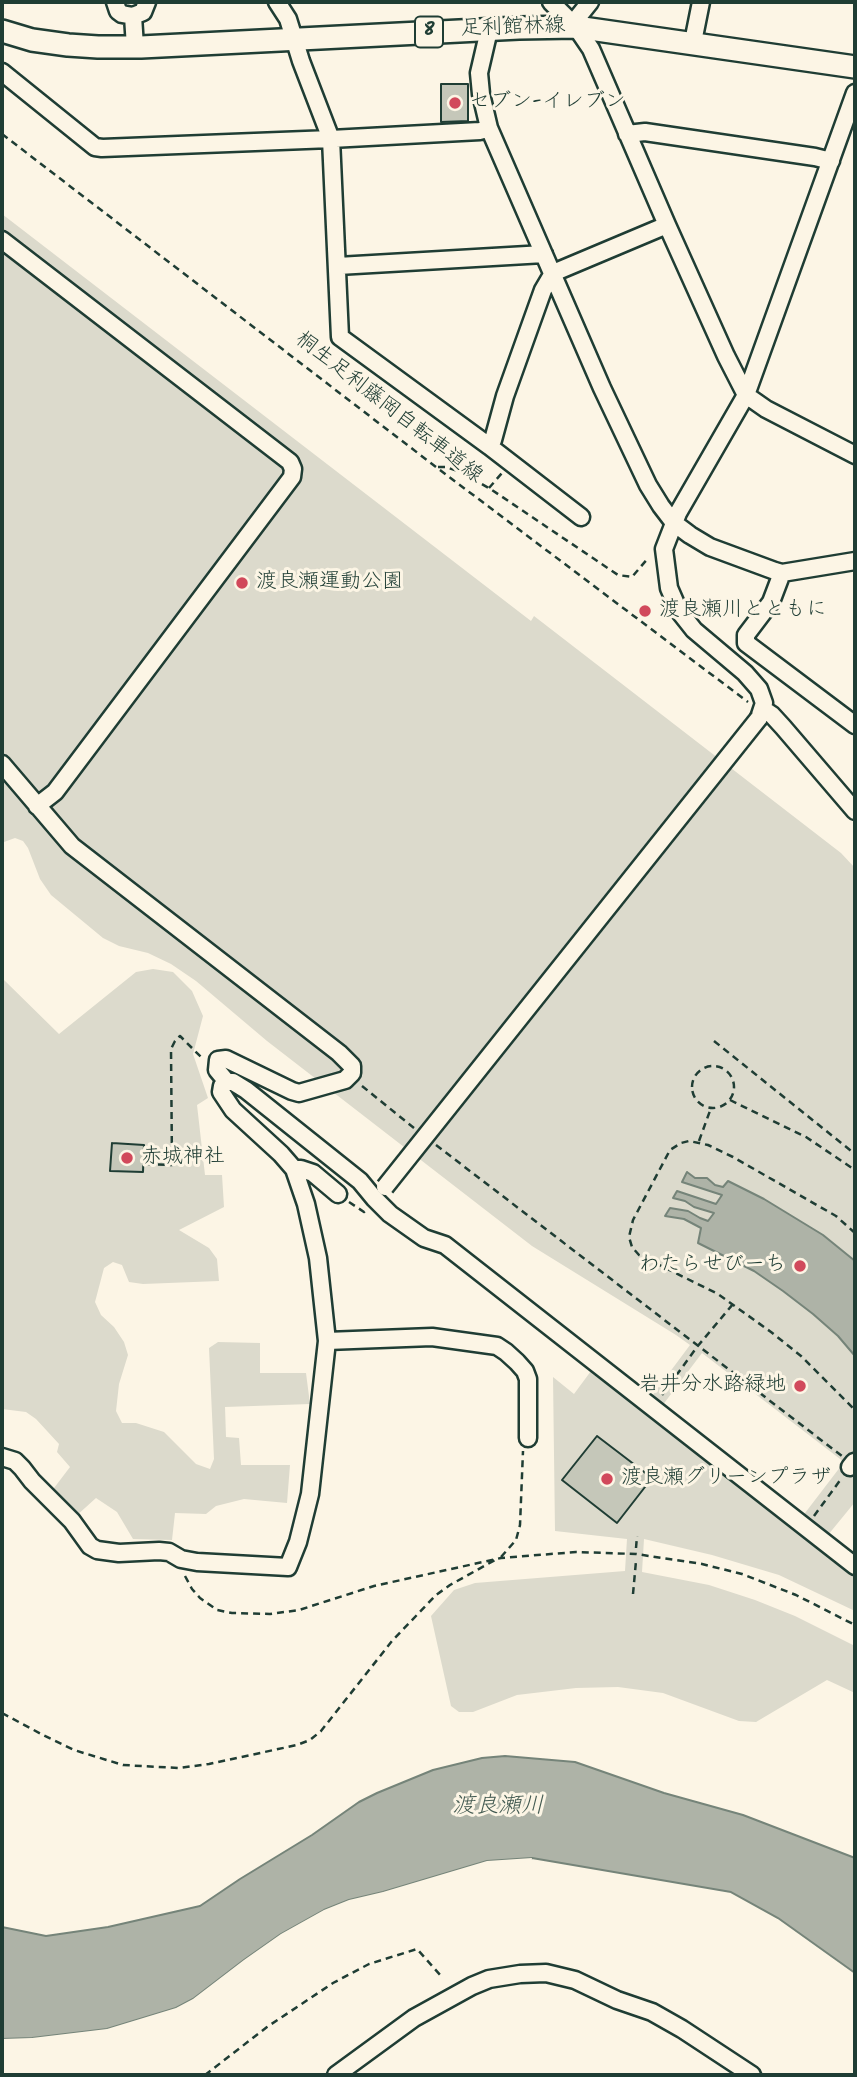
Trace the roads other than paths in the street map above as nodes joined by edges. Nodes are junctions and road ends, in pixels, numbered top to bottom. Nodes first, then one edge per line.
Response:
1 (115, 2) edge
2 (147, 2) edge
3 (277, 2) edge
4 (551, 2) edge
5 (590, 2) edge
6 (701, 2) edge
7 (133, 16) junction
8 (576, 27) junction
9 (489, 30) junction
10 (2, 31) edge
11 (295, 38) junction
12 (693, 42) junction
13 (135, 47) junction
14 (855, 67) edge
15 (2, 72) edge
16 (855, 93) edge
17 (489, 128) junction
18 (627, 134) junction
19 (331, 139) junction
20 (831, 161) junction
21 (667, 226) junction
22 (2, 240) edge
23 (544, 254) junction
24 (338, 266) junction
25 (553, 272) junction
26 (746, 395) junction
27 (489, 446) junction
28 (855, 455) edge
29 (581, 517) dead end
30 (674, 523) junction
31 (855, 561) edge
32 (782, 573) junction
33 (758, 711) junction
34 (855, 725) edge
35 (2, 764) edge
36 (37, 806) junction
37 (855, 811) edge
38 (222, 1076) junction
39 (294, 1169) junction
40 (379, 1193) junction
41 (338, 1194) dead end
42 (327, 1340) junction
43 (528, 1438) road end
44 (2, 1457) edge
45 (855, 1566) edge
46 (336, 2075) edge
47 (752, 2075) edge

1 - 7 street
2 - 7 street
3 - 11 street
4 - 8 street
5 - 8 street
6 - 12 street
7 - 13 street
8 - 9 main road, 足利館林線 / 8
8 - 12 main road, 足利館林線 / 8
8 - 18 street
9 - 11 main road, 足利館林線 / 8
9 - 17 street
10 - 13 main road, 足利館林線 / 8
11 - 13 main road, 足利館林線 / 8
11 - 19 street
12 - 14 main road, 足利館林線 / 8
15 - 19 street
16 - 20 street
17 - 19 street
17 - 23 street
18 - 20 street
18 - 21 street
19 - 24 street
20 - 26 street
21 - 25 street
21 - 26 street
22 - 36 street
23 - 24 street
23 - 25 street
24 - 27 street
25 - 27 street
25 - 30 street
26 - 28 street
26 - 30 street
27 - 29 street
30 - 32 street
30 - 33 street
31 - 32 street
32 - 34 street
33 - 37 street
33 - 40 street, bridge
35 - 36 street
36 - 38 street
38 - 39 street
38 - 40 street
39 - 41 street
39 - 42 street
40 - 45 street
42 - 43 street
42 - 44 street
46 - 47 street

